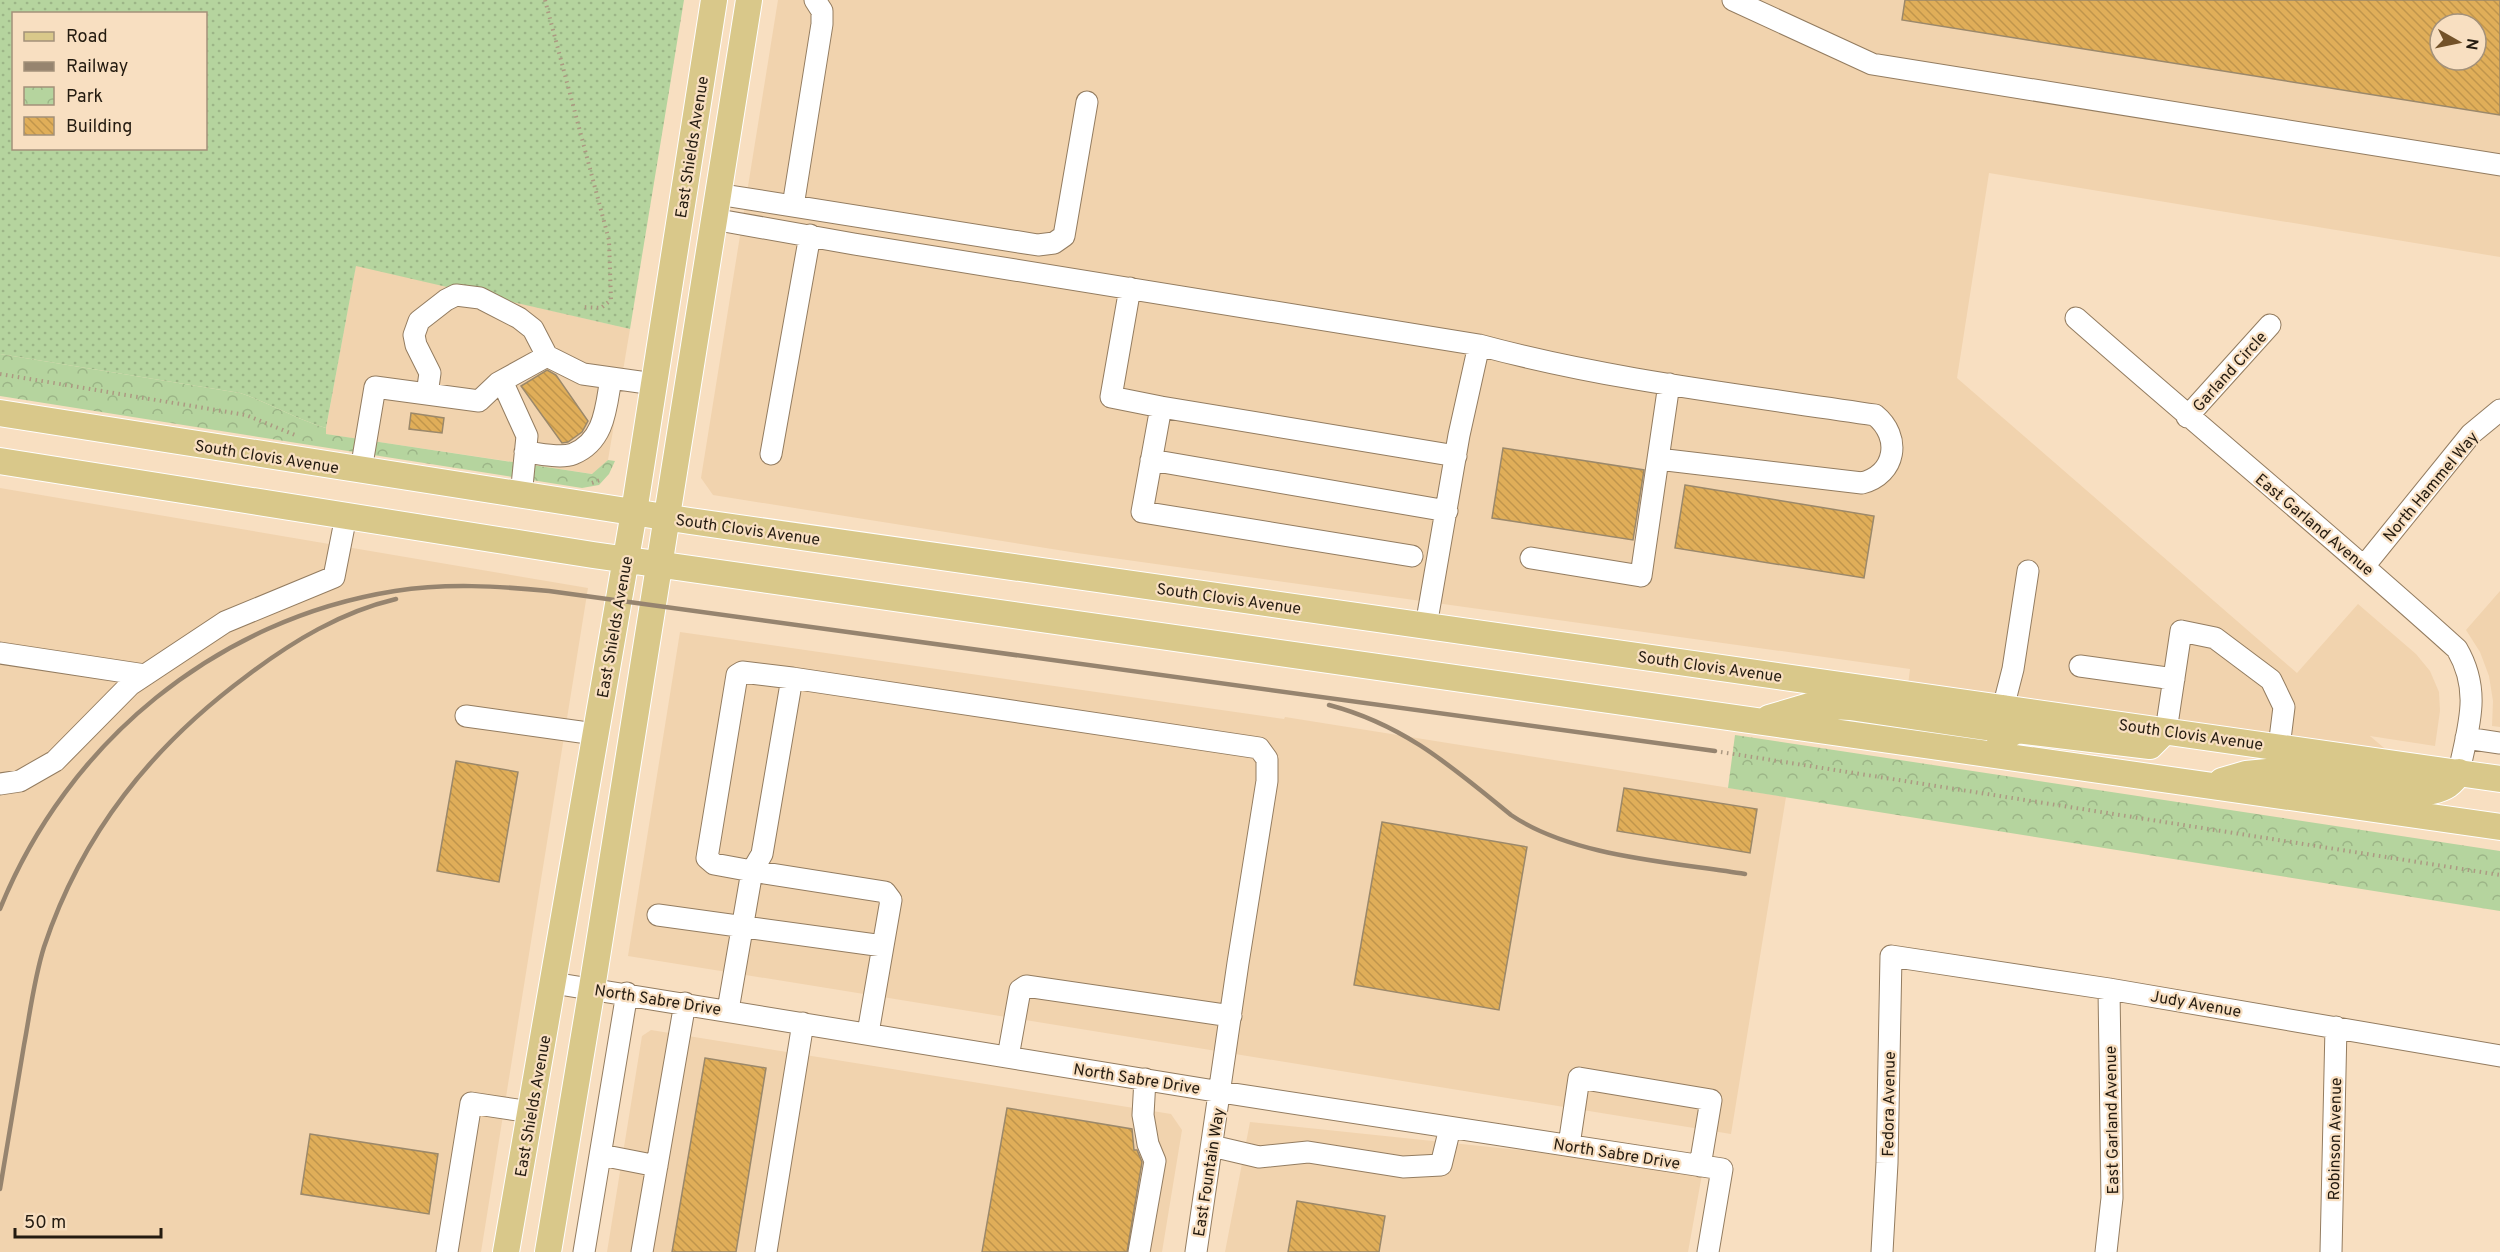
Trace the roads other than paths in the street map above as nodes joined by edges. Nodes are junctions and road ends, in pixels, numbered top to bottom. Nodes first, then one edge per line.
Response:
1 (714, 0) edge
2 (724, 0) edge
3 (749, 0) edge
4 (815, 0) edge
5 (1733, 0) edge
6 (1087, 102) dead end
7 (2500, 165) edge
8 (715, 206) junction
9 (793, 206) junction
10 (810, 235) junction
11 (1130, 288) junction
12 (2076, 318) dead end
13 (2270, 325) dead end
14 (1479, 345) junction
15 (548, 356) junction
16 (612, 378) junction
17 (502, 381) junction
18 (654, 384) junction
19 (1669, 384) junction
20 (427, 394) junction
21 (1161, 407) junction
22 (2500, 410) edge
23 (0, 414) edge
24 (2187, 417) junction
25 (525, 452) junction
26 (771, 454) dead end
27 (1456, 456) junction
28 (1658, 459) junction
29 (1151, 460) junction
30 (0, 461) edge
31 (362, 470) junction
32 (521, 496) junction
33 (1447, 511) junction
34 (634, 512) junction
35 (346, 516) junction
36 (668, 518) junction
37 (1412, 556) dead end
38 (1531, 558) dead end
39 (625, 559) junction
40 (660, 564) junction
41 (2365, 565) junction
42 (2028, 571) dead end
43 (1426, 626) junction
44 (0, 653) edge
45 (2080, 666) dead end
46 (145, 675) junction
47 (792, 678) junction
48 (2174, 680) junction
49 (2003, 708) junction
50 (466, 716) dead end
51 (1760, 721) junction
52 (2166, 731) junction
53 (595, 734) junction
54 (2466, 738) junction
55 (2500, 743) edge
56 (2279, 747) junction
57 (1994, 754) junction
58 (2459, 772) junction
59 (2500, 779) edge
60 (0, 784) edge
61 (2207, 785) junction
62 (2500, 827) edge
63 (752, 871) junction
64 (658, 915) dead end
65 (742, 927) junction
66 (883, 946) junction
67 (1891, 956) joint
68 (553, 983) junction
69 (592, 988) junction
70 (2109, 989) junction
71 (627, 993) junction
72 (685, 1003) junction
73 (728, 1010) junction
74 (1231, 1017) junction
75 (803, 1023) junction
76 (2336, 1027) junction
77 (868, 1034) junction
78 (2500, 1056) edge
79 (1008, 1057) junction
80 (1145, 1080) junction
81 (1221, 1092) junction
82 (531, 1112) junction
83 (1450, 1128) junction
84 (1212, 1146) junction
85 (1569, 1146) junction
86 (600, 1155) junction
87 (657, 1166) junction
88 (1700, 1166) junction
89 (447, 1252) edge
90 (506, 1252) edge
91 (548, 1252) edge
92 (584, 1252) edge
93 (642, 1252) edge
94 (766, 1252) edge
95 (1139, 1252) edge
96 (1196, 1252) edge
97 (1708, 1252) edge
98 (1882, 1252) edge
99 (2106, 1252) edge
100 (2331, 1252) edge

1 - 18 main road, East Shields Avenue
2 - 8 main road
3 - 8 main road, East Shields Avenue
4 - 9 street
5 - 7 street
6 - 9 street
8 - 9 street
8 - 10 street
8 - 36 main road, East Shields Avenue
10 - 11 street
10 - 26 street
11 - 14 street
11 - 21 street
12 - 24 street, East Garland Avenue
13 - 24 street, Garland Circle
14 - 19 street
14 - 27 street
15 - 16 street
15 - 17 street
15 - 20 street
16 - 18 street
16 - 25 street
17 - 20 street
17 - 25 street
18 - 34 main road, East Shields Avenue
19 - 28 street
19 - 28 street
20 - 31 street
21 - 27 street
21 - 29 street
22 - 41 street, North Hammel Way
23 - 31 main road, South Clovis Avenue
24 - 41 street, East Garland Avenue
25 - 32 street
27 - 33 street
28 - 38 street
29 - 33 street
29 - 37 street
30 - 35 main road
31 - 32 main road, South Clovis Avenue
32 - 34 main road, South Clovis Avenue
33 - 43 street
34 - 36 main road, South Clovis Avenue
34 - 39 main road, East Shields Avenue
35 - 39 main road
35 - 46 street
36 - 40 main road, East Shields Avenue
36 - 43 main road, South Clovis Avenue
39 - 40 main road
39 - 53 main road, East Shields Avenue
40 - 51 main road
40 - 69 main road, East Shields Avenue
41 - 54 street, East Garland Avenue
42 - 49 street
43 - 49 main road, South Clovis Avenue
44 - 46 street
45 - 48 street
46 - 60 street
47 - 63 street
47 - 63 street, East Fountain Way
47 - 74 street, East Fountain Way
48 - 52 street
48 - 56 street
49 - 51 main road
49 - 52 main road, South Clovis Avenue
50 - 53 street
51 - 57 main road
52 - 56 main road, South Clovis Avenue
52 - 57 main road
53 - 68 main road, East Shields Avenue
54 - 55 street
54 - 58 street, East Garland Avenue
56 - 58 main road, South Clovis Avenue
57 - 61 main road
58 - 59 main road, South Clovis Avenue
58 - 61 main road
61 - 62 main road
63 - 65 street
63 - 66 street
64 - 65 street
65 - 66 street
65 - 73 street
66 - 77 street
67 - 70 street, Judy Avenue
67 - 98 street, Fedora Avenue
68 - 69 street, North Sabre Drive
68 - 82 main road, East Shields Avenue
69 - 71 street, North Sabre Drive
69 - 91 main road, East Shields Avenue
70 - 76 street, Judy Avenue
70 - 99 street, East Garland Avenue
71 - 72 street, North Sabre Drive
71 - 86 street
72 - 73 street, North Sabre Drive
72 - 87 street
73 - 75 street, North Sabre Drive
74 - 79 street
74 - 81 street, East Fountain Way
75 - 77 street, North Sabre Drive
75 - 94 street
76 - 78 street, Judy Avenue
76 - 100 street, Robinson Avenue
77 - 79 street, North Sabre Drive
79 - 80 street, North Sabre Drive
80 - 81 street, North Sabre Drive
80 - 95 street
81 - 83 street, North Sabre Drive
81 - 84 street, East Fountain Way
82 - 89 street
82 - 90 main road, East Shields Avenue
83 - 84 street
83 - 85 street, North Sabre Drive
84 - 96 street, East Fountain Way
85 - 88 street, North Sabre Drive
85 - 88 street
86 - 87 street
86 - 92 street
87 - 93 street
88 - 97 street, North Sabre Drive

